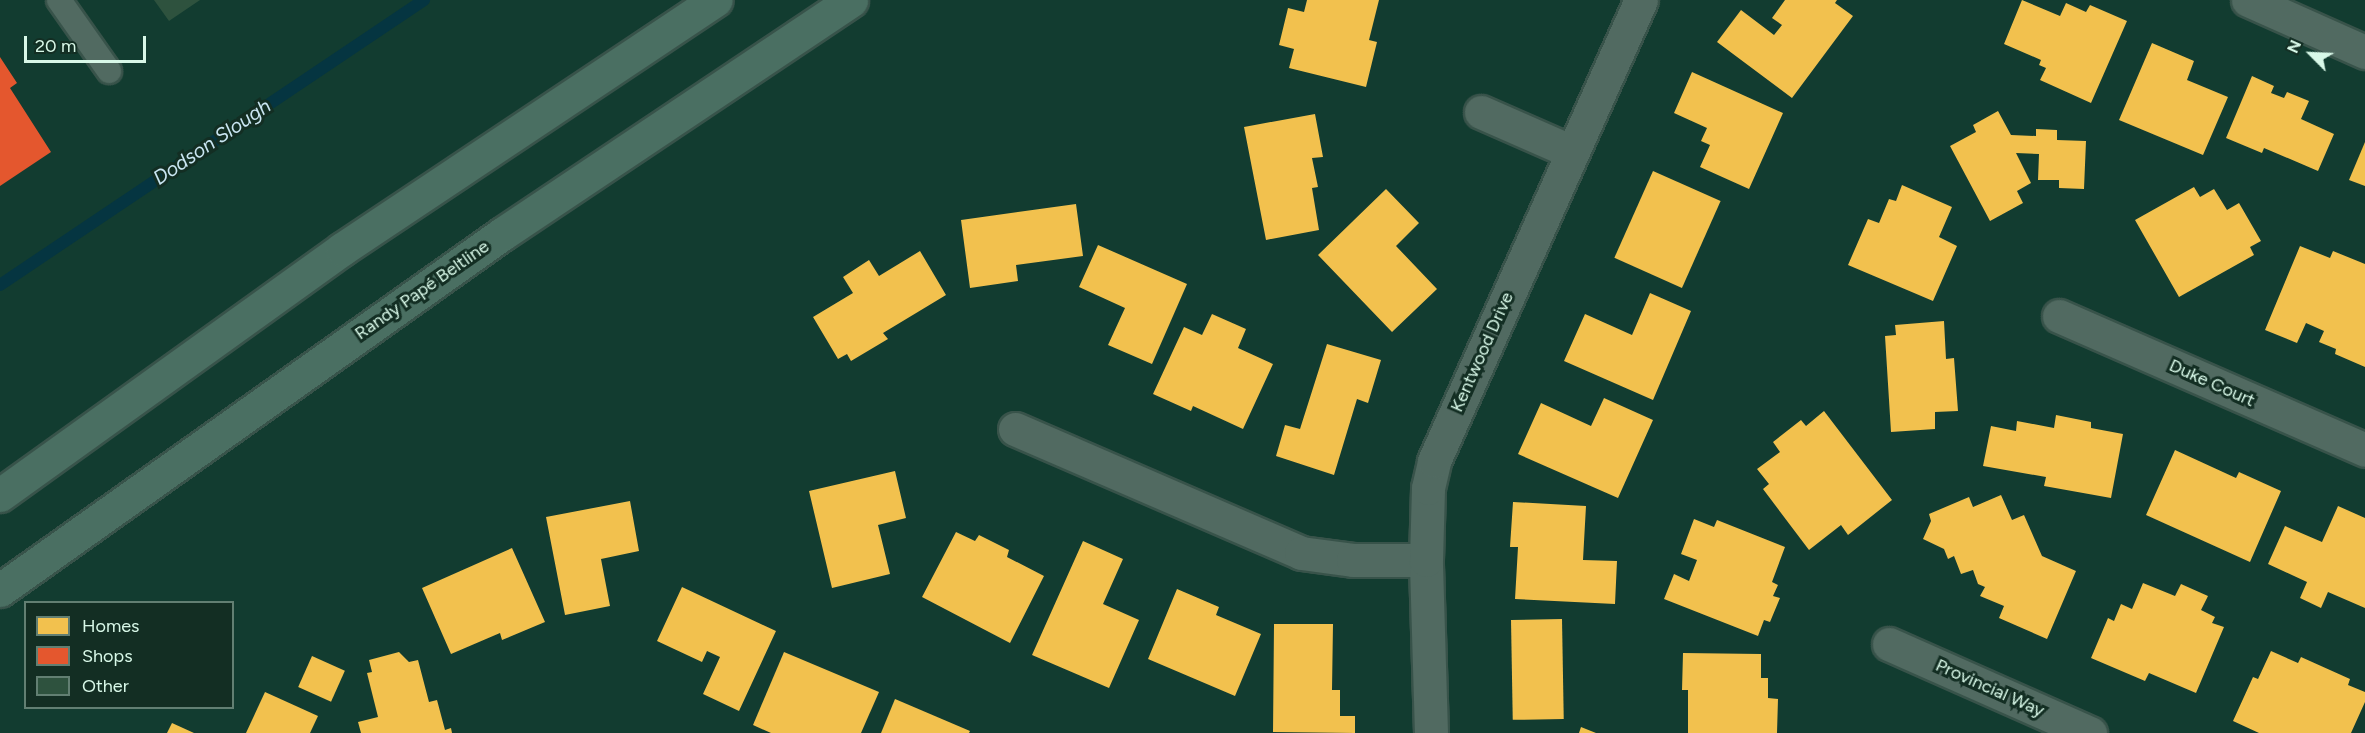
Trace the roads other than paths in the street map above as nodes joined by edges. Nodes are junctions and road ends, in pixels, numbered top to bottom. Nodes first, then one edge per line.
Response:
1 (59, 0) edge
2 (716, 0) edge
3 (851, 0) edge
4 (1641, 0) edge
5 (2248, 0) edge
6 (2365, 52) edge
7 (109, 71) dead end
8 (1481, 112) dead end
9 (1570, 151) junction
10 (2059, 316) dead end
11 (1015, 429) dead end
12 (2365, 450) edge
13 (0, 495) edge
14 (1426, 560) junction
15 (0, 590) edge
16 (1889, 644) dead end
17 (1431, 733) edge
18 (2090, 733) edge

1 - 7 lane
2 - 13 highway
3 - 15 highway, Randy Papé Beltline
4 - 9 street, Kentwood Drive
5 - 6 street
8 - 9 street
9 - 14 street, Kentwood Drive
10 - 12 street, Duke Court
11 - 14 street
14 - 17 street, Kentwood Drive
16 - 18 street, Provincial Way

